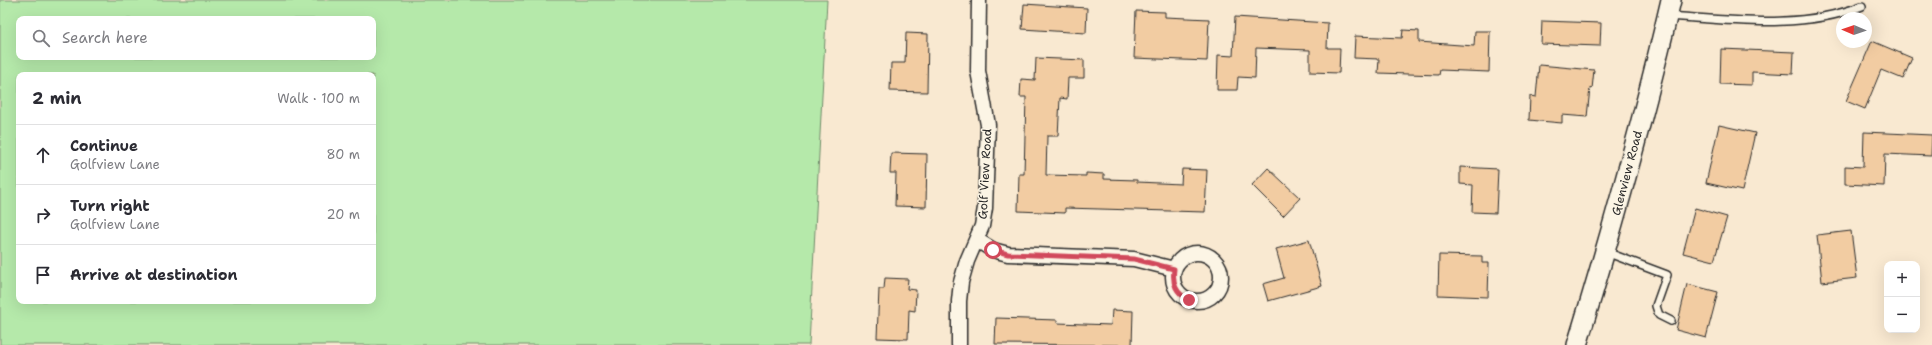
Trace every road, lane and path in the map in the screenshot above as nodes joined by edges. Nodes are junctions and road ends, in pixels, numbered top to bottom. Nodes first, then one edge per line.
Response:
1 (978, 0) edge
2 (1862, 6) dead end
3 (1669, 8) edge
4 (977, 240) junction
5 (1606, 251) junction
6 (1174, 269) dead end
7 (1671, 321) dead end
8 (959, 345) edge
9 (1577, 345) edge

1 - 4 street, Golf View Road
2 - 3 lane
3 - 5 main road, Glenview Road
4 - 6 street
4 - 8 street, Golf View Road
5 - 7 lane
5 - 9 main road, Glenview Road

